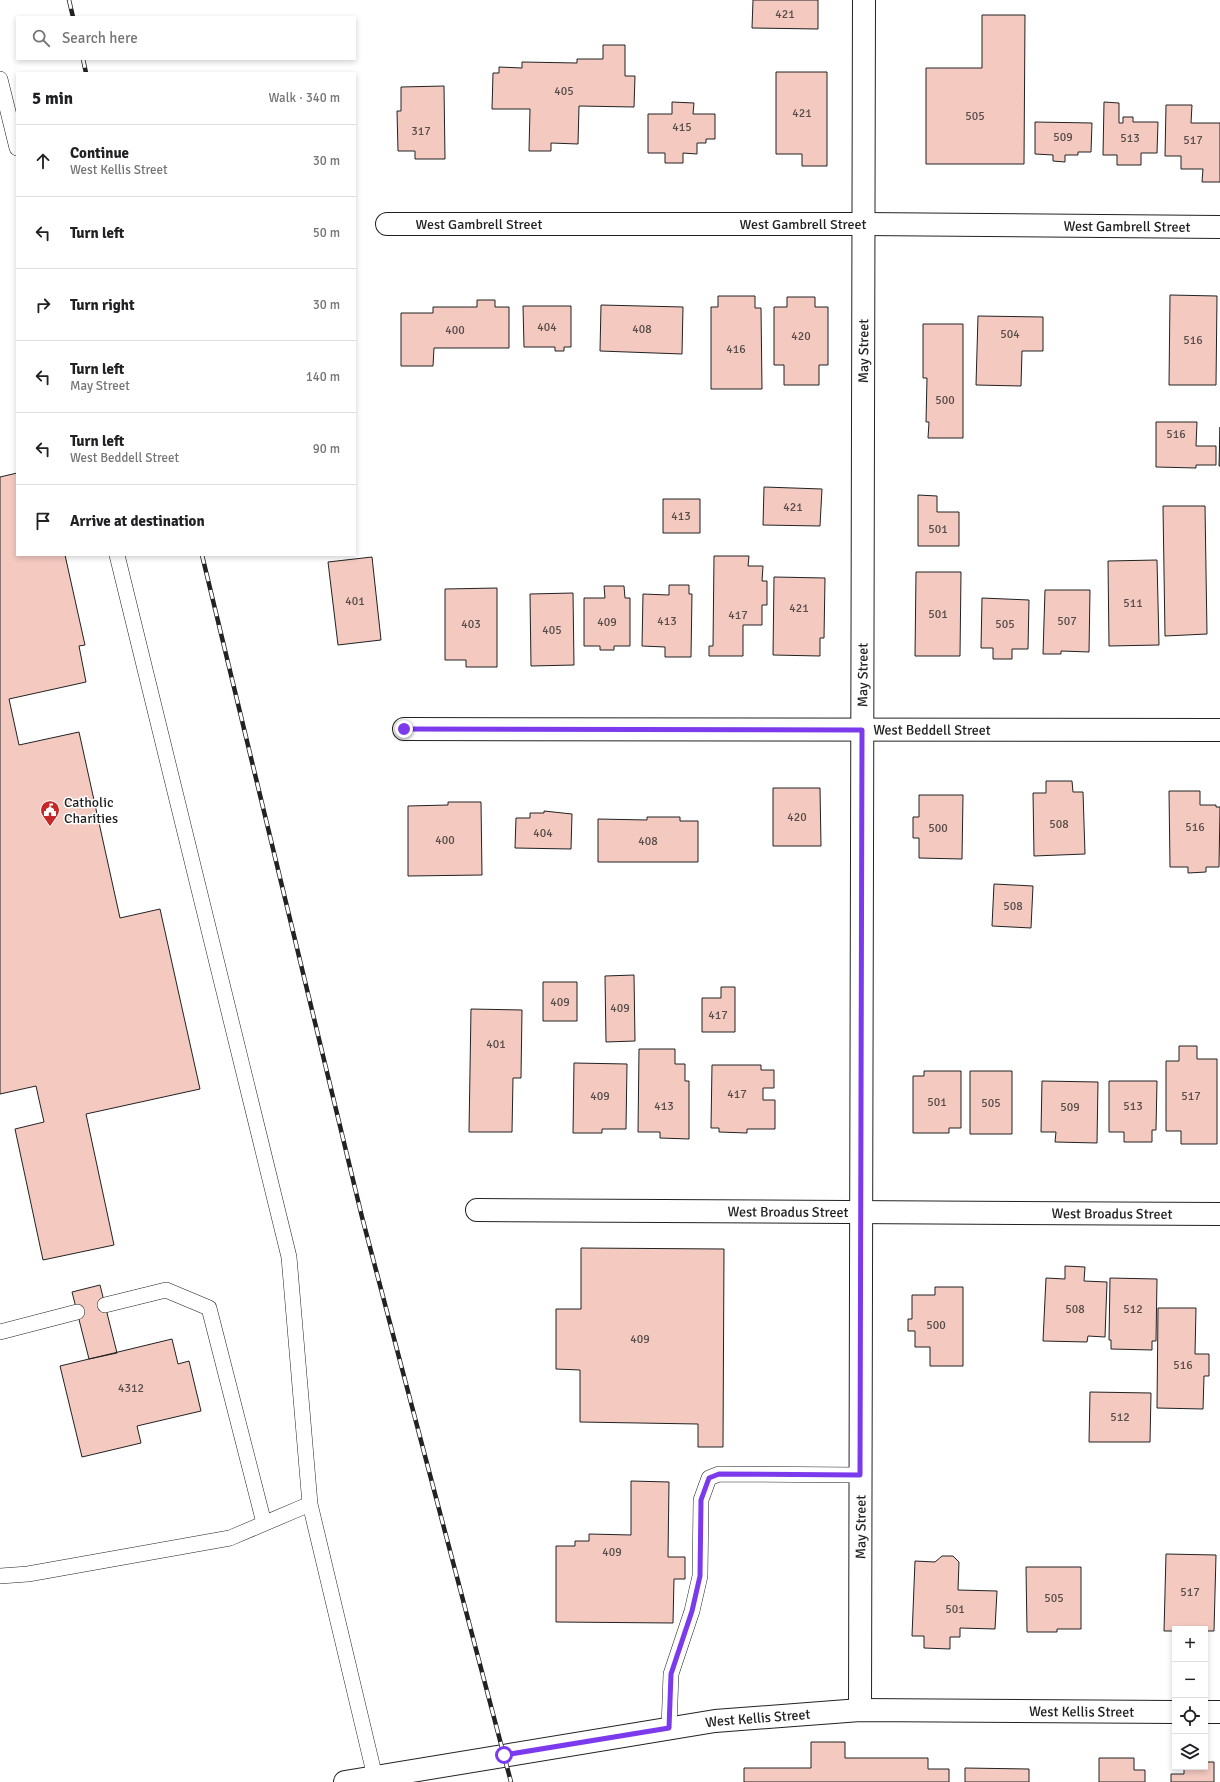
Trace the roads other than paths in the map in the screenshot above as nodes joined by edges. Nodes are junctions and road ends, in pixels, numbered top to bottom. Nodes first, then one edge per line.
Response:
1 (864, 0) edge
2 (0, 79) edge
3 (16, 144) edge
4 (387, 224) dead end
5 (864, 224) junction
6 (1220, 227) edge
7 (117, 556) edge
8 (404, 729) dead end
9 (862, 730) junction
10 (1220, 730) edge
11 (477, 1210) dead end
12 (861, 1212) junction
13 (1220, 1214) edge
14 (105, 1305) dead end
15 (77, 1312) dead end
16 (0, 1332) edge
17 (860, 1475) junction
18 (310, 1504) junction
19 (264, 1523) junction
20 (0, 1576) edge
21 (860, 1710) junction
22 (1172, 1712) edge
23 (1208, 1712) edge
24 (1220, 1712) edge
25 (669, 1728) junction
26 (375, 1777) junction
27 (345, 1782) edge

1 - 5 street, May Street
2 - 3 lane
4 - 5 street, West Gambrell Street
5 - 6 street, West Gambrell Street
5 - 9 street, May Street
7 - 18 lane
8 - 9 street, West Beddell Street
9 - 10 street, West Beddell Street
9 - 12 street, May Street
11 - 12 street, West Broadus Street
12 - 13 street, West Broadus Street
12 - 17 street, May Street
14 - 19 lane
15 - 16 lane
17 - 21 street, May Street
17 - 25 lane
18 - 19 lane
18 - 26 lane
19 - 20 lane
21 - 22 street, West Kellis Street
21 - 25 street, West Kellis Street
23 - 24 street
25 - 26 street, West Kellis Street
26 - 27 street, West Kellis Street

